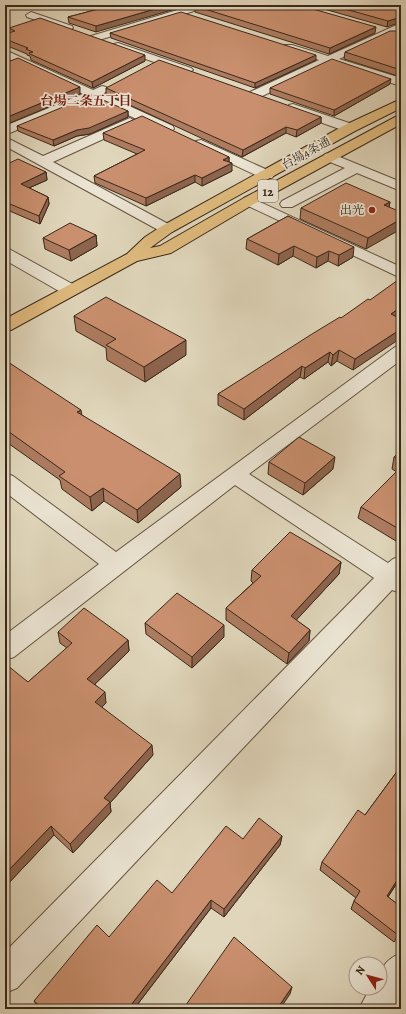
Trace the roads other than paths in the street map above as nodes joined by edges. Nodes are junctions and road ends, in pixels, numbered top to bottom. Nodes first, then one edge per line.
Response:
1 (204, 5) edge
2 (181, 12) junction
3 (32, 15) dead end
4 (203, 19) edge
5 (401, 26) edge
6 (374, 28) edge
7 (388, 32) junction
8 (401, 36) edge
9 (95, 38) junction
10 (276, 43) edge
11 (5, 53) edge
12 (159, 60) junction
13 (327, 60) junction
14 (146, 67) edge
15 (195, 74) edge
16 (401, 82) edge
17 (114, 84) edge
18 (94, 94) junction
19 (401, 96) edge
20 (269, 100) edge
21 (401, 103) edge
22 (283, 105) edge
23 (141, 116) junction
24 (401, 119) edge
25 (350, 128) junction
26 (5, 131) edge
27 (176, 133) edge
28 (190, 139) edge
29 (5, 141) edge
30 (330, 157) junction
31 (44, 161) junction
32 (357, 168) junction
33 (267, 175) junction
34 (401, 187) edge
35 (265, 193) junction
36 (249, 201) junction
37 (287, 204) junction
38 (167, 229) junction
39 (5, 253) edge
40 (132, 257) junction
41 (401, 259) edge
42 (401, 273) edge
43 (70, 290) junction
44 (5, 326) edge
45 (401, 351) edge
46 (234, 474) junction
47 (5, 481) edge
48 (115, 564) junction
49 (397, 575) edge
50 (5, 649) edge
51 (401, 970) edge
52 (5, 976) edge
53 (376, 1009) edge

1 - 2 street
2 - 4 street
2 - 9 street
3 - 9 street
5 - 7 street
6 - 7 street
7 - 8 street
7 - 13 street
9 - 12 street
10 - 13 street
11 - 18 street
12 - 14 street
12 - 15 street
13 - 16 street
13 - 20 street
17 - 18 street
18 - 23 street
18 - 26 street
19 - 25 highway, 12
21 - 25 highway, 台場4条通 / 12
22 - 25 street
23 - 27 street
23 - 31 street
24 - 30 highway, 台場4条通 / 12
25 - 33 highway, 台場4条通 / 12
28 - 33 street
29 - 31 street
30 - 32 street
30 - 35 highway, 台場4条通 / 12
31 - 38 street
32 - 34 street
32 - 37 street
33 - 38 highway, 台場4条通 / 12
35 - 36 highway, 台場4条通 / 12
35 - 37 street
36 - 40 highway, 台場4条通 / 12
36 - 42 street
37 - 41 street
38 - 40 highway, 台場4条通 / 12
39 - 43 street
40 - 43 highway, 台場4条通 / 12
43 - 44 highway, 台場4条通 / 12
45 - 46 street
46 - 48 street
46 - 49 street
47 - 48 street
48 - 50 street
49 - 52 street
51 - 53 street

